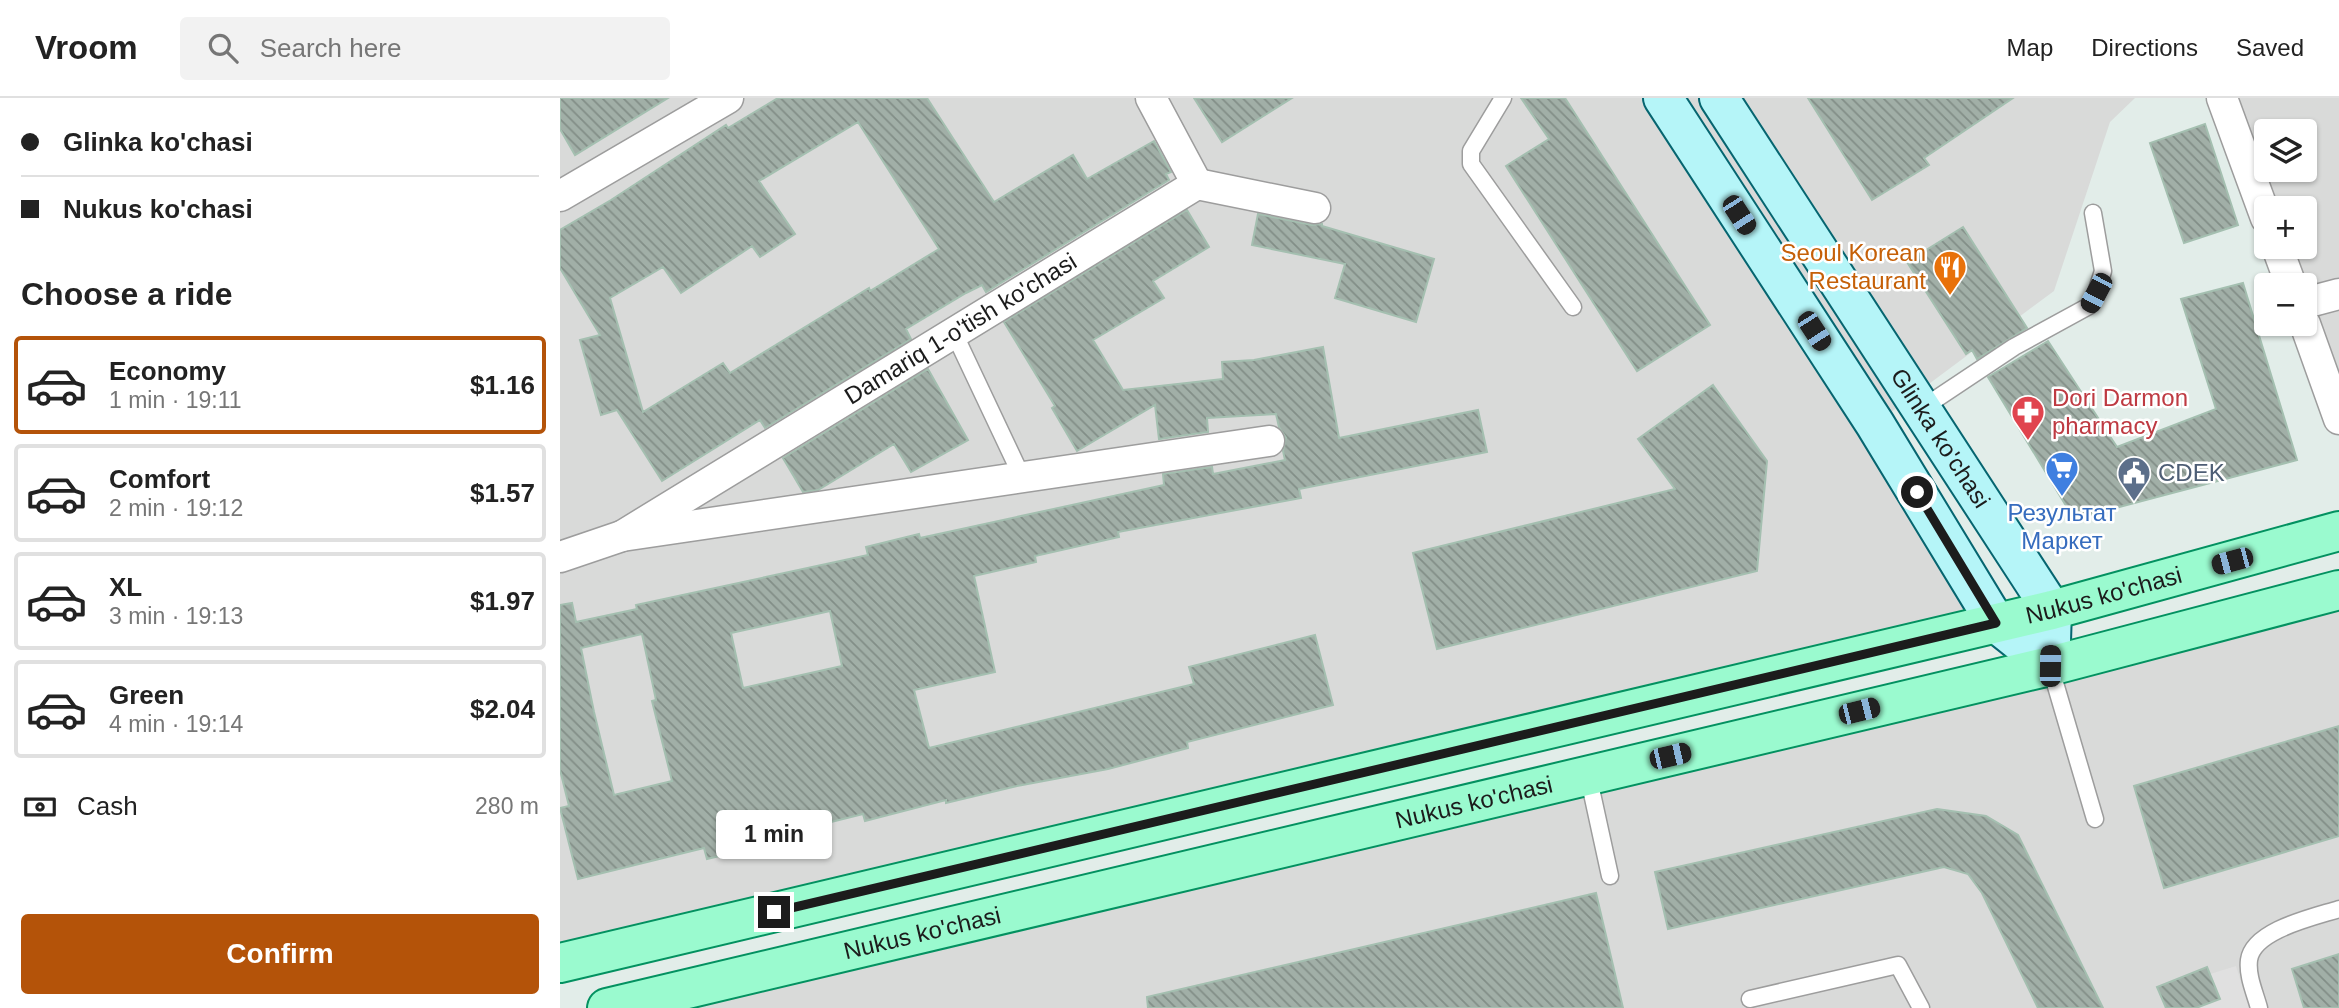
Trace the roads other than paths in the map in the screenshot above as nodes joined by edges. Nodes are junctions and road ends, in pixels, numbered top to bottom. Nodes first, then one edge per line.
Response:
1 (728, 98) edge
2 (1151, 98) edge
3 (1503, 98) edge
4 (1663, 98) edge
5 (1718, 98) edge
6 (2222, 98) edge
7 (1197, 184) junction
8 (560, 196) edge
9 (2258, 196) edge
10 (1315, 208) dead end
11 (2093, 213) dead end
12 (2339, 293) edge
13 (2317, 299) edge
14 (1573, 307) dead end
15 (954, 333) junction
16 (2309, 336) edge
17 (1921, 409) junction
18 (2339, 419) edge
19 (1269, 441) dead end
20 (1022, 477) junction
21 (2339, 531) edge
22 (622, 536) junction
23 (560, 557) edge
24 (2339, 590) edge
25 (2052, 610) junction
26 (1996, 623) junction
27 (2050, 666) junction
28 (1588, 775) junction
29 (2095, 818) dead end
30 (1611, 876) dead end
31 (2339, 909) edge
32 (560, 963) edge
33 (1750, 999) dead end
34 (607, 1008) edge
35 (1921, 1008) edge
36 (2259, 1008) edge

1 - 8 street
2 - 7 street
3 - 14 lane
4 - 26 main road, Glinka ko'chasi
5 - 17 main road, Glinka ko'chasi
6 - 9 street
7 - 10 street
7 - 15 street, Damariq 1-o'tish ko'chasi
11 - 17 lane
12 - 13 street
15 - 20 lane
15 - 22 street, Damariq 1-o'tish ko'chasi
16 - 18 street
17 - 25 main road, Glinka ko'chasi
19 - 20 street, Damariq 1-o'tish ko'chasi
20 - 22 street, Damariq 1-o'tish ko'chasi
21 - 25 main road, Nukus ko'chasi
22 - 23 street, Damariq 1-o'tish ko'chasi
24 - 27 main road, Nukus ko'chasi
25 - 26 main road, Nukus ko'chasi
25 - 27 main road
26 - 27 main road, Glinka ko'chasi
26 - 32 main road, Nukus ko'chasi
27 - 28 main road, Nukus ko'chasi
27 - 29 lane
28 - 30 lane
28 - 34 main road, Nukus ko'chasi
31 - 36 lane
33 - 35 lane

